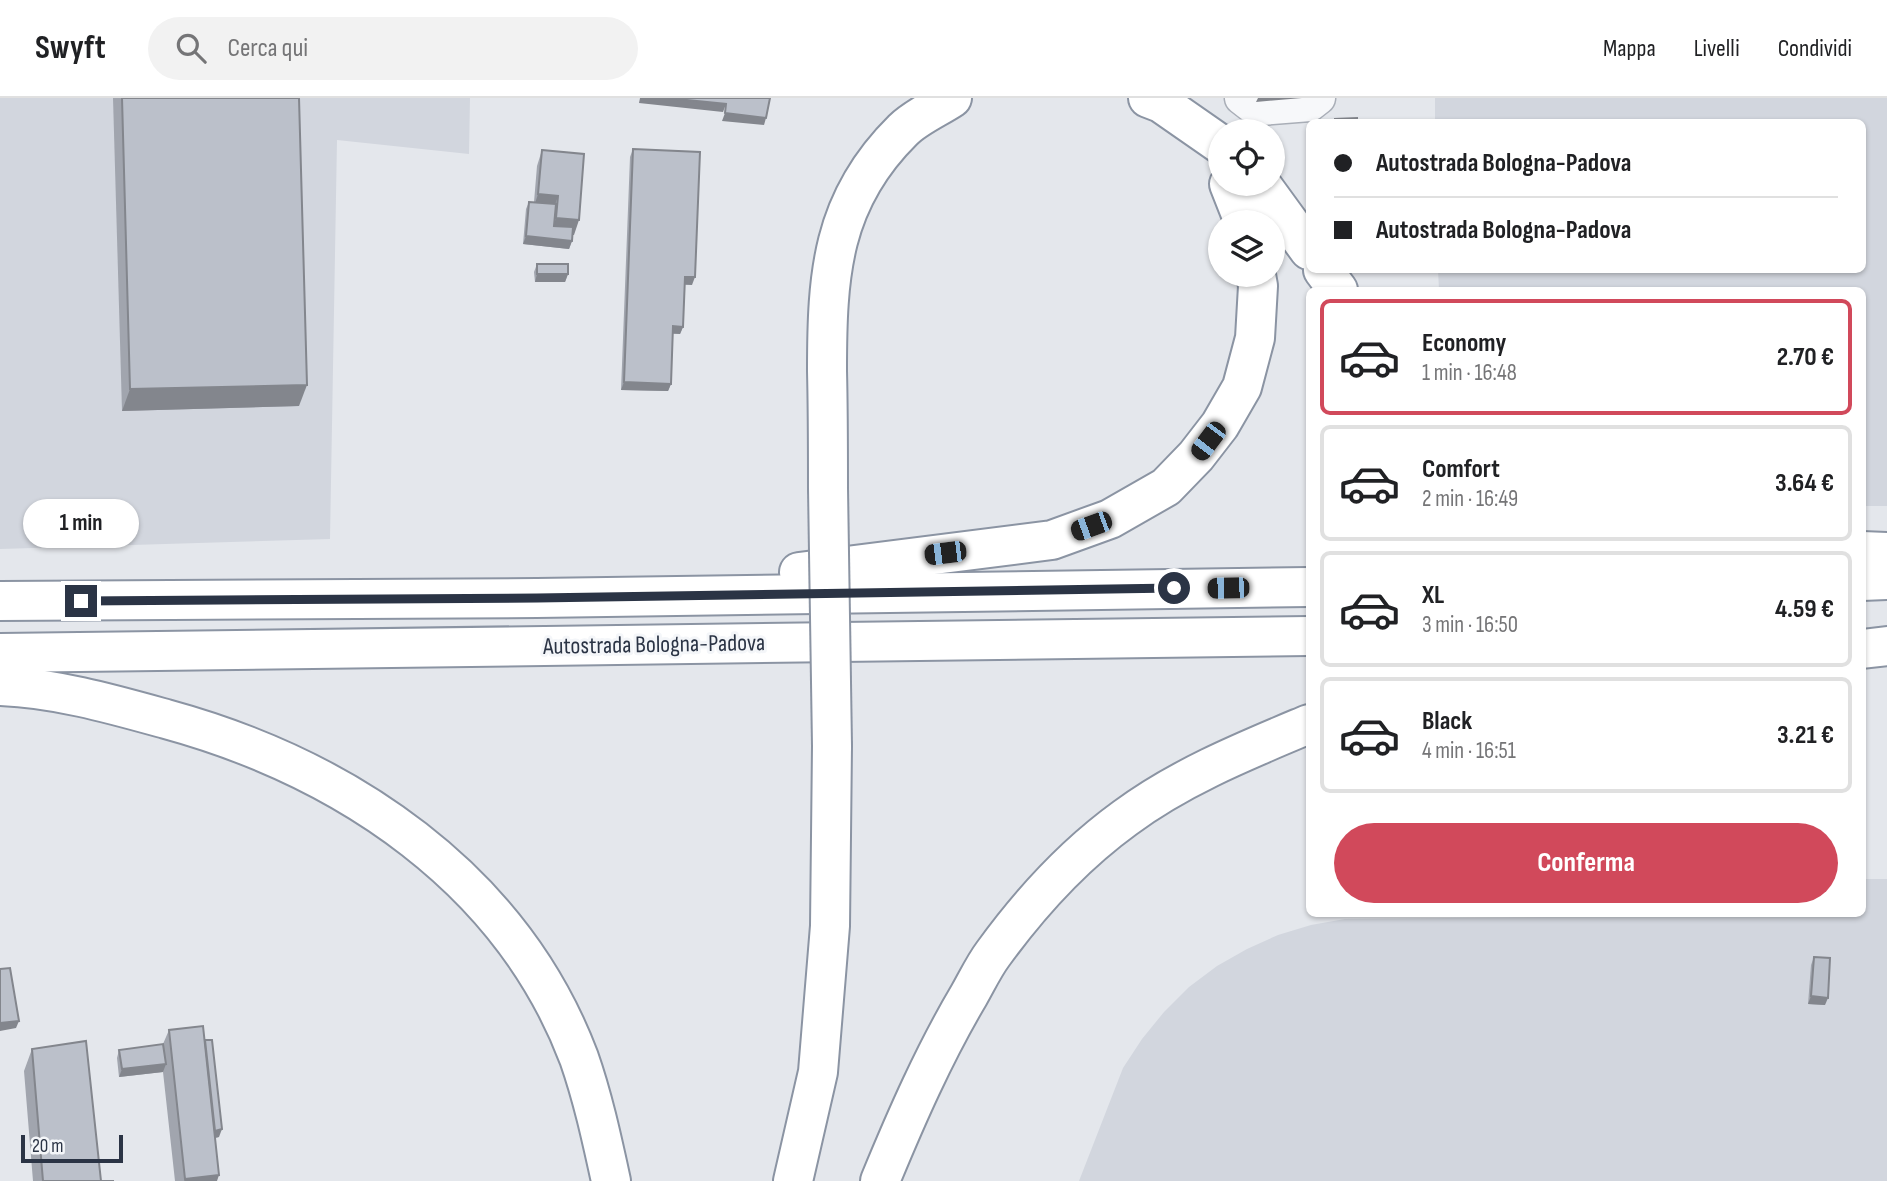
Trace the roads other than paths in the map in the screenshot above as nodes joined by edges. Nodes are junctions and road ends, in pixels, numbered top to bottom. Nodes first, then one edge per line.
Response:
1 (952, 98) edge
2 (1148, 98) edge
3 (1241, 98) edge
4 (1319, 98) edge
5 (1207, 136) edge
6 (1270, 196) edge
7 (1306, 246) edge
8 (1256, 287) edge
9 (1866, 551) edge
10 (1887, 552) edge
11 (1887, 580) edge
12 (1866, 581) edge
13 (1306, 587) edge
14 (537, 598) junction
15 (0, 601) edge
16 (1866, 631) edge
17 (1887, 631) edge
18 (1306, 636) edge
19 (1887, 646) edge
20 (1866, 649) edge
21 (0, 653) edge
22 (0, 687) edge
23 (1306, 725) edge
24 (611, 1181) edge
25 (793, 1181) edge
26 (880, 1181) edge

1 - 25 highway, bridge
2 - 5 highway
3 - 4 street
6 - 7 highway
8 - 14 highway
9 - 10 highway
11 - 12 highway
13 - 14 highway, Autostrada Bologna-Padova
14 - 15 highway, Autostrada Bologna-Padova
16 - 17 highway
18 - 21 highway, Autostrada Bologna-Padova
19 - 20 highway
22 - 24 highway
23 - 26 highway

